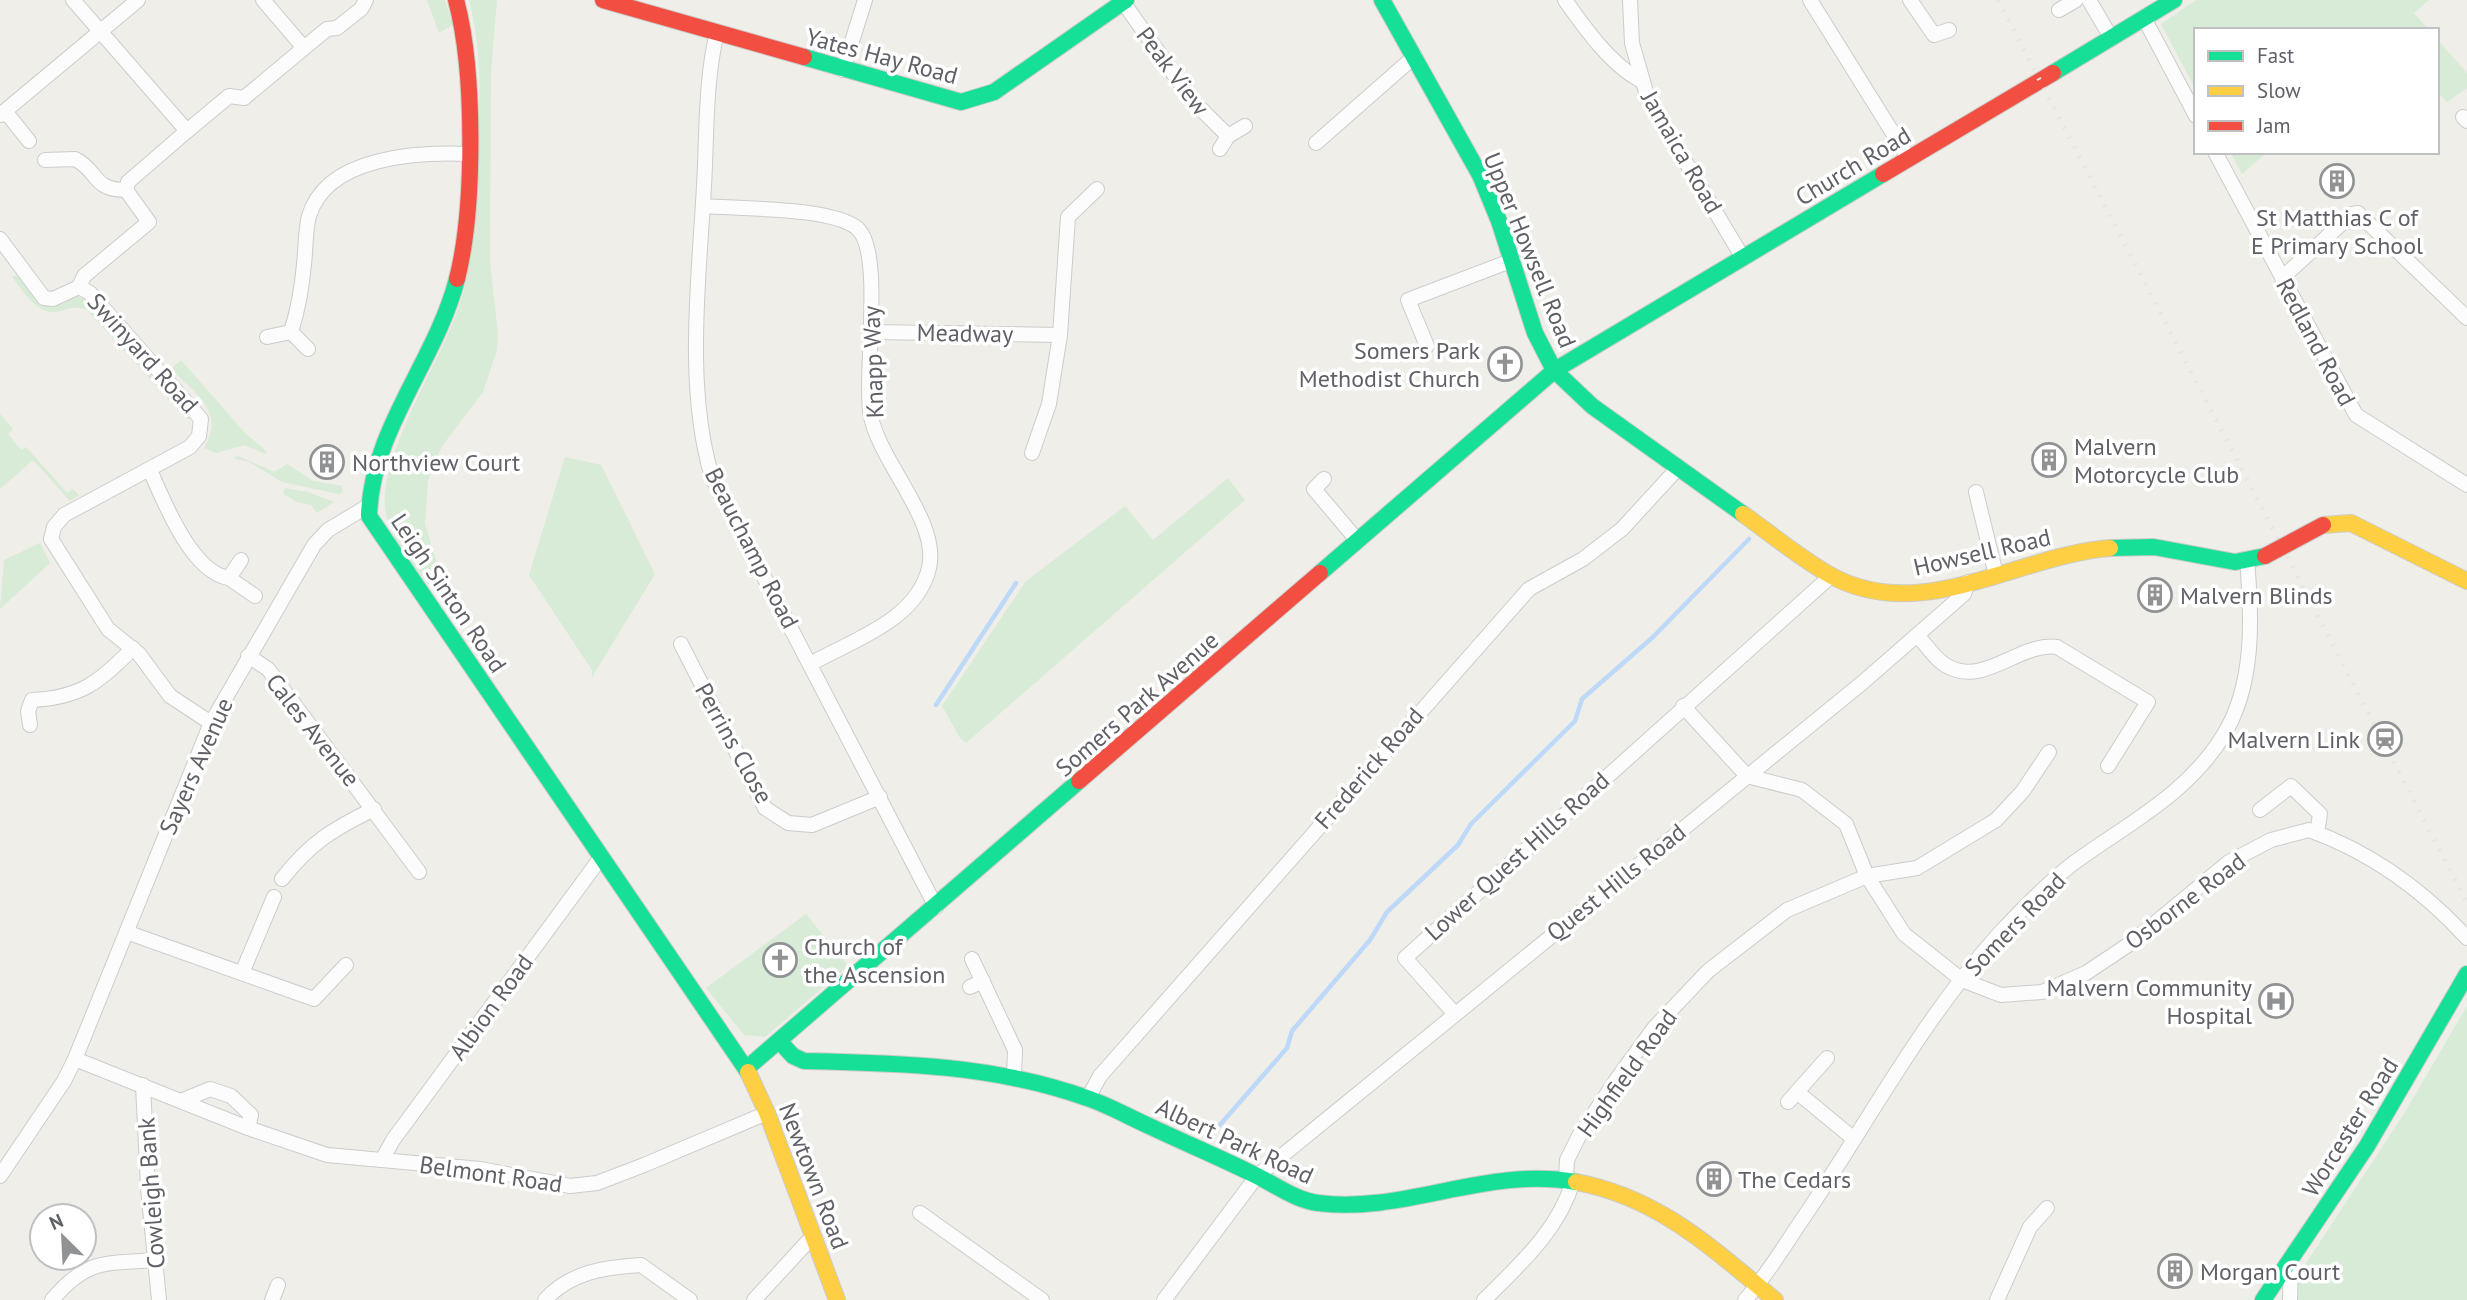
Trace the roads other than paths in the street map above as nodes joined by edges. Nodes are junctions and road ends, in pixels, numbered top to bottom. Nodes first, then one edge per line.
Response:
1 (73, 0) edge
2 (138, 0) edge
3 (263, 0) edge
4 (366, 0) edge
5 (456, 0) edge
6 (603, 0) edge
7 (866, 0) edge
8 (1382, 0) edge
9 (1564, 0) edge
10 (1630, 0) edge
11 (1910, 0) edge
12 (2076, 0) edge
13 (2089, 0) edge
14 (2174, 0) edge
15 (1124, 1) edge
16 (1817, 2) edge
17 (2059, 10) dead end
18 (2144, 18) junction
19 (1950, 30) dead end
20 (100, 32) junction
21 (718, 32) junction
22 (2110, 37) junction
23 (304, 48) junction
24 (1415, 56) junction
25 (844, 70) junction
26 (1640, 80) junction
27 (2194, 112) edge
28 (2, 113) edge
29 (1245, 126) dead end
30 (187, 131) junction
31 (1228, 135) junction
32 (29, 141) dead end
33 (1316, 143) dead end
34 (1220, 149) dead end
35 (468, 154) junction
36 (2216, 154) edge
37 (1909, 159) junction
38 (44, 160) dead end
39 (1097, 189) dead end
40 (126, 190) junction
41 (703, 206) junction
42 (0, 239) edge
43 (1743, 258) junction
44 (1513, 260) junction
45 (2282, 278) junction
46 (79, 287) junction
47 (2467, 318) edge
48 (291, 332) junction
49 (871, 332) junction
50 (1060, 335) junction
51 (267, 337) dead end
52 (1427, 346) dead end
53 (308, 348) dead end
54 (1555, 370) junction
55 (1032, 453) dead end
56 (1678, 468) junction
57 (150, 470) junction
58 (1324, 479) dead end
59 (2467, 485) edge
60 (1976, 492) dead end
61 (368, 506) junction
62 (1357, 540) junction
63 (241, 560) dead end
64 (2247, 560) junction
65 (1996, 575) junction
66 (1831, 576) junction
67 (229, 578) junction
68 (2467, 581) edge
69 (1968, 582) junction
70 (255, 596) dead end
71 (1918, 636) junction
72 (681, 644) dead end
73 (133, 649) junction
74 (248, 656) junction
75 (810, 664) junction
76 (1683, 706) junction
77 (211, 723) junction
78 (30, 725) dead end
79 (2049, 752) dead end
80 (2108, 766) dead end
81 (1747, 776) junction
82 (880, 797) junction
83 (373, 809) junction
84 (2260, 810) dead end
85 (2317, 833) junction
86 (601, 856) junction
87 (419, 872) dead end
88 (1867, 877) junction
89 (282, 879) dead end
90 (274, 897) dead end
91 (936, 907) junction
92 (129, 933) junction
93 (2467, 938) edge
94 (972, 959) dead end
95 (346, 965) dead end
96 (242, 974) junction
97 (2467, 974) edge
98 (1962, 980) junction
99 (1454, 1013) junction
100 (780, 1042) junction
101 (1827, 1058) dead end
102 (75, 1059) junction
103 (747, 1069) junction
104 (1014, 1076) junction
105 (144, 1085) junction
106 (1088, 1098) junction
107 (181, 1101) junction
108 (767, 1113) junction
109 (248, 1128) junction
110 (1854, 1139) junction
111 (382, 1160) junction
112 (0, 1176) edge
113 (1257, 1176) junction
114 (1570, 1181) junction
115 (2047, 1208) dead end
116 (920, 1213) dead end
117 (812, 1237) junction
118 (156, 1260) junction
119 (2291, 1261) junction
120 (278, 1285) dead end
121 (1757, 1286) junction
122 (52, 1300) edge
123 (159, 1300) edge
124 (272, 1300) edge
125 (545, 1300) edge
126 (690, 1300) edge
127 (754, 1300) edge
128 (837, 1300) edge
129 (1042, 1300) edge
130 (1164, 1300) edge
131 (1484, 1300) edge
132 (1745, 1300) edge
133 (1775, 1300) edge
134 (1997, 1300) edge
135 (2263, 1300) edge
136 (2290, 1300) edge

1 - 20 street
2 - 20 street
3 - 23 street
4 - 23 street
5 - 35 main road, Leigh Sinton Road
6 - 21 main road, Yates Hay Road
7 - 25 street
8 - 24 main road, Upper Howsell Road
9 - 26 street
10 - 26 street, Jamaica Road
11 - 19 street
12 - 17 street
13 - 22 street
14 - 18 main road, Church Road
15 - 25 main road, Yates Hay Road
15 - 31 street, Peak View
16 - 37 street
18 - 22 main road, Church Road
18 - 27 street
20 - 28 street
20 - 30 street
21 - 25 main road, Yates Hay Road
21 - 41 street, Beauchamp Road
22 - 37 main road, Church Road
23 - 30 street
24 - 33 street
24 - 44 main road, Upper Howsell Road
26 - 43 street, Jamaica Road
28 - 32 street
29 - 31 street, Peak View
30 - 40 street
31 - 34 street, Peak View
35 - 48 street
35 - 61 main road, Leigh Sinton Road
36 - 45 street, Redland Road
37 - 43 main road, Church Road
38 - 40 street
39 - 50 street
40 - 46 street
41 - 49 street, Knapp Way
41 - 75 street, Beauchamp Road
42 - 46 street, Swinyard Road
43 - 54 main road, Church Road
44 - 52 street
44 - 54 main road, Upper Howsell Road
45 - 47 street
45 - 59 street, Redland Road
46 - 57 street, Swinyard Road
48 - 51 street
48 - 53 street
49 - 50 street, Meadway
49 - 75 street, Knapp Way
50 - 55 street
54 - 56 main road, Howsell Road
54 - 62 main road, Somers Park Avenue
56 - 66 main road, Howsell Road
56 - 106 street, Frederick Road
57 - 67 street
57 - 73 street, Swinyard Road
58 - 62 street
60 - 65 street
61 - 74 street, Sayers Avenue
61 - 86 main road, Leigh Sinton Road
62 - 91 main road, Somers Park Avenue
63 - 67 street
64 - 65 main road, Howsell Road
64 - 68 main road, Howsell Road, bridge
64 - 98 street, Somers Road
65 - 69 main road, Howsell Road
66 - 69 main road, Howsell Road
66 - 76 street, Lower Quest Hills Road
67 - 70 street
69 - 71 street, Quest Hills Road
71 - 80 street
71 - 81 street, Quest Hills Road
72 - 82 street, Perrins Close
73 - 77 street, Swinyard Road
73 - 78 street
74 - 77 street, Sayers Avenue
74 - 83 street, Cales Avenue
75 - 82 street, Beauchamp Road
76 - 81 street
76 - 99 street, Lower Quest Hills Road
77 - 92 street, Sayers Avenue
79 - 88 street, Highfield Road
81 - 88 street, Osborne Road
81 - 99 street, Quest Hills Road
82 - 91 street, Beauchamp Road
83 - 87 street, Cales Avenue
83 - 89 street, Cales Avenue
84 - 85 street
85 - 93 street
85 - 98 street, Osborne Road
86 - 103 main road, Leigh Sinton Road
86 - 111 street, Albion Road
88 - 98 street, Osborne Road
88 - 114 street, Highfield Road
90 - 96 street
91 - 100 main road, Somers Park Avenue
92 - 96 street
92 - 102 street, Sayers Avenue
94 - 104 street
95 - 96 street
97 - 119 main road, Worcester Road
98 - 110 street, Somers Road
99 - 113 street, Quest Hills Road
100 - 103 main road, Somers Park Avenue
100 - 104 main road, Albert Park Road
101 - 110 street
102 - 105 street, Belmont Road
102 - 112 street, Sayers Avenue
103 - 108 main road, Newtown Road
104 - 106 main road, Albert Park Road
105 - 107 street, Belmont Road
105 - 118 street, Cowleigh Bank
106 - 113 main road, Albert Park Road
107 - 109 street, Belmont Road
107 - 109 street
108 - 111 street, Belmont Road
108 - 117 main road, Newtown Road
109 - 111 street, Belmont Road
110 - 121 street, Somers Road
113 - 114 main road, Albert Park Road
113 - 130 street, Quest Hills Road
114 - 121 main road, Albert Park Road
114 - 131 street, Highfield Road
115 - 134 street
116 - 129 street
117 - 127 street
117 - 128 main road, Newtown Road
118 - 122 street
118 - 123 street, Cowleigh Bank
119 - 135 main road, Worcester Road
119 - 136 street
120 - 124 street
121 - 132 street, Somers Road
121 - 133 main road, Albert Park Road
125 - 126 street

